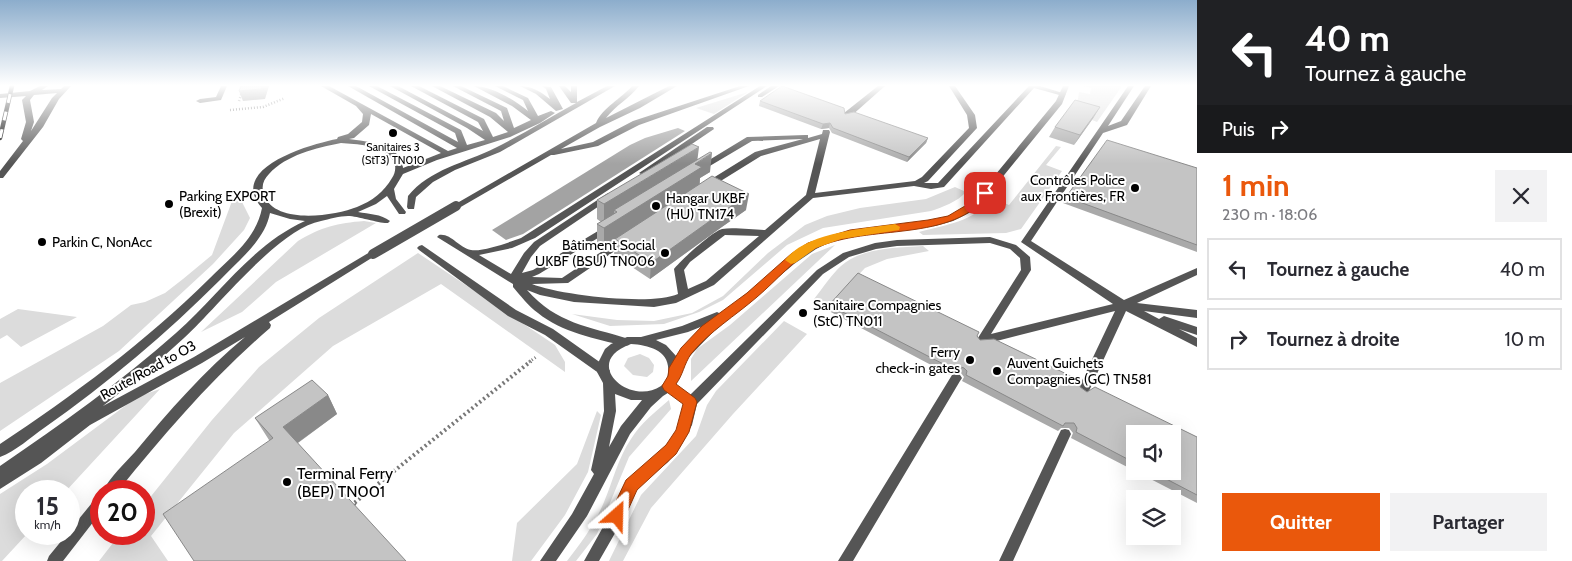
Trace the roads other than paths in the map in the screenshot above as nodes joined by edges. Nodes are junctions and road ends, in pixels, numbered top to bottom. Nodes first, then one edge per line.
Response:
1 (29, 112) edge
2 (48, 112) edge
3 (366, 112) edge
4 (372, 112) edge
5 (397, 112) edge
6 (410, 112) edge
7 (421, 112) edge
8 (431, 112) edge
9 (443, 112) edge
10 (454, 112) edge
11 (465, 112) edge
12 (476, 112) edge
13 (487, 112) edge
14 (498, 112) edge
15 (505, 112) edge
16 (511, 112) edge
17 (525, 112) edge
18 (529, 112) edge
19 (532, 112) edge
20 (534, 112) edge
21 (552, 112) edge
22 (565, 112) edge
23 (607, 112) edge
24 (624, 112) edge
25 (668, 112) edge
26 (724, 112) edge
27 (736, 112) edge
28 (851, 112) edge
29 (969, 112) edge
30 (1009, 112) edge
31 (1051, 112) edge
32 (1114, 112) edge
33 (1131, 112) edge
34 (847, 115) edge
35 (536, 121) junction
36 (597, 125) junction
37 (1101, 131) junction
38 (513, 132) junction
39 (825, 134) junction
40 (492, 141) junction
41 (334, 142) junction
42 (20, 149) junction
43 (464, 150) junction
44 (448, 154) junction
45 (546, 154) junction
46 (692, 173) edge
47 (399, 174) junction
48 (0, 176) edge
49 (912, 184) junction
50 (703, 188) edge
51 (390, 189) junction
52 (810, 196) junction
53 (267, 207) junction
54 (411, 207) dead end
55 (402, 212) dead end
56 (344, 214) junction
57 (319, 218) junction
58 (385, 221) dead end
59 (618, 222) edge
60 (767, 234) junction
61 (632, 235) edge
62 (442, 237) dead end
63 (422, 248) dead end
64 (468, 253) junction
65 (1197, 271) edge
66 (513, 280) junction
67 (314, 290) junction
68 (684, 296) junction
69 (1123, 305) junction
70 (1197, 308) edge
71 (730, 311) junction
72 (1197, 314) edge
73 (1197, 331) edge
74 (640, 340) junction
75 (625, 342) junction
76 (1197, 342) edge
77 (676, 368) junction
78 (606, 377) junction
79 (956, 378) dead end
80 (664, 389) junction
81 (1083, 391) edge
82 (691, 402) junction
83 (1065, 434) dead end
84 (0, 451) edge
85 (0, 473) edge
86 (119, 480) edge
87 (0, 483) edge
88 (594, 487) junction
89 (90, 516) edge
90 (54, 561) edge
91 (547, 561) edge
92 (591, 561) edge
93 (845, 561) edge
94 (1006, 561) edge

1 - 42 street
2 - 42 street
3 - 41 street
4 - 44 street
5 - 43 street
6 - 43 street
7 - 43 street
8 - 43 street
9 - 40 street
10 - 40 street
11 - 40 street
12 - 40 street
13 - 38 street
14 - 38 street
15 - 38 street
16 - 38 street
17 - 35 street
18 - 35 street
19 - 35 street
20 - 35 street
21 - 35 street
22 - 54 street
23 - 36 street
24 - 36 street
25 - 45 street
26 - 64 street
27 - 66 street
28 - 34 street
29 - 49 street
30 - 49 street
31 - 71 street
32 - 37 street
33 - 37 street
35 - 38 street
36 - 45 street
37 - 69 street
38 - 40 street
39 - 46 street
39 - 50 street
39 - 52 street
40 - 43 street
41 - 47 street
41 - 53 street
42 - 48 street
43 - 44 street
44 - 47 street
45 - 67 street, bridge
47 - 51 street
49 - 52 street
51 - 55 street
51 - 56 street
52 - 60 street
53 - 57 street
53 - 84 street
56 - 57 street
56 - 58 street
57 - 85 street
59 - 66 street
60 - 68 street
60 - 68 street
61 - 66 street
62 - 64 street
63 - 78 street
64 - 66 street
65 - 69 street
66 - 68 street
66 - 75 street
67 - 86 street
67 - 87 street, Route/Road to O3
69 - 70 street
69 - 72 street
69 - 73 street
69 - 76 street
69 - 81 street
69 - 82 street
71 - 74 street
71 - 77 street
74 - 75 street
74 - 77 street
75 - 78 street
77 - 80 street
78 - 80 street
78 - 88 street
79 - 93 street
80 - 82 street
80 - 88 street
82 - 92 street
83 - 94 street
88 - 91 street
89 - 90 street

